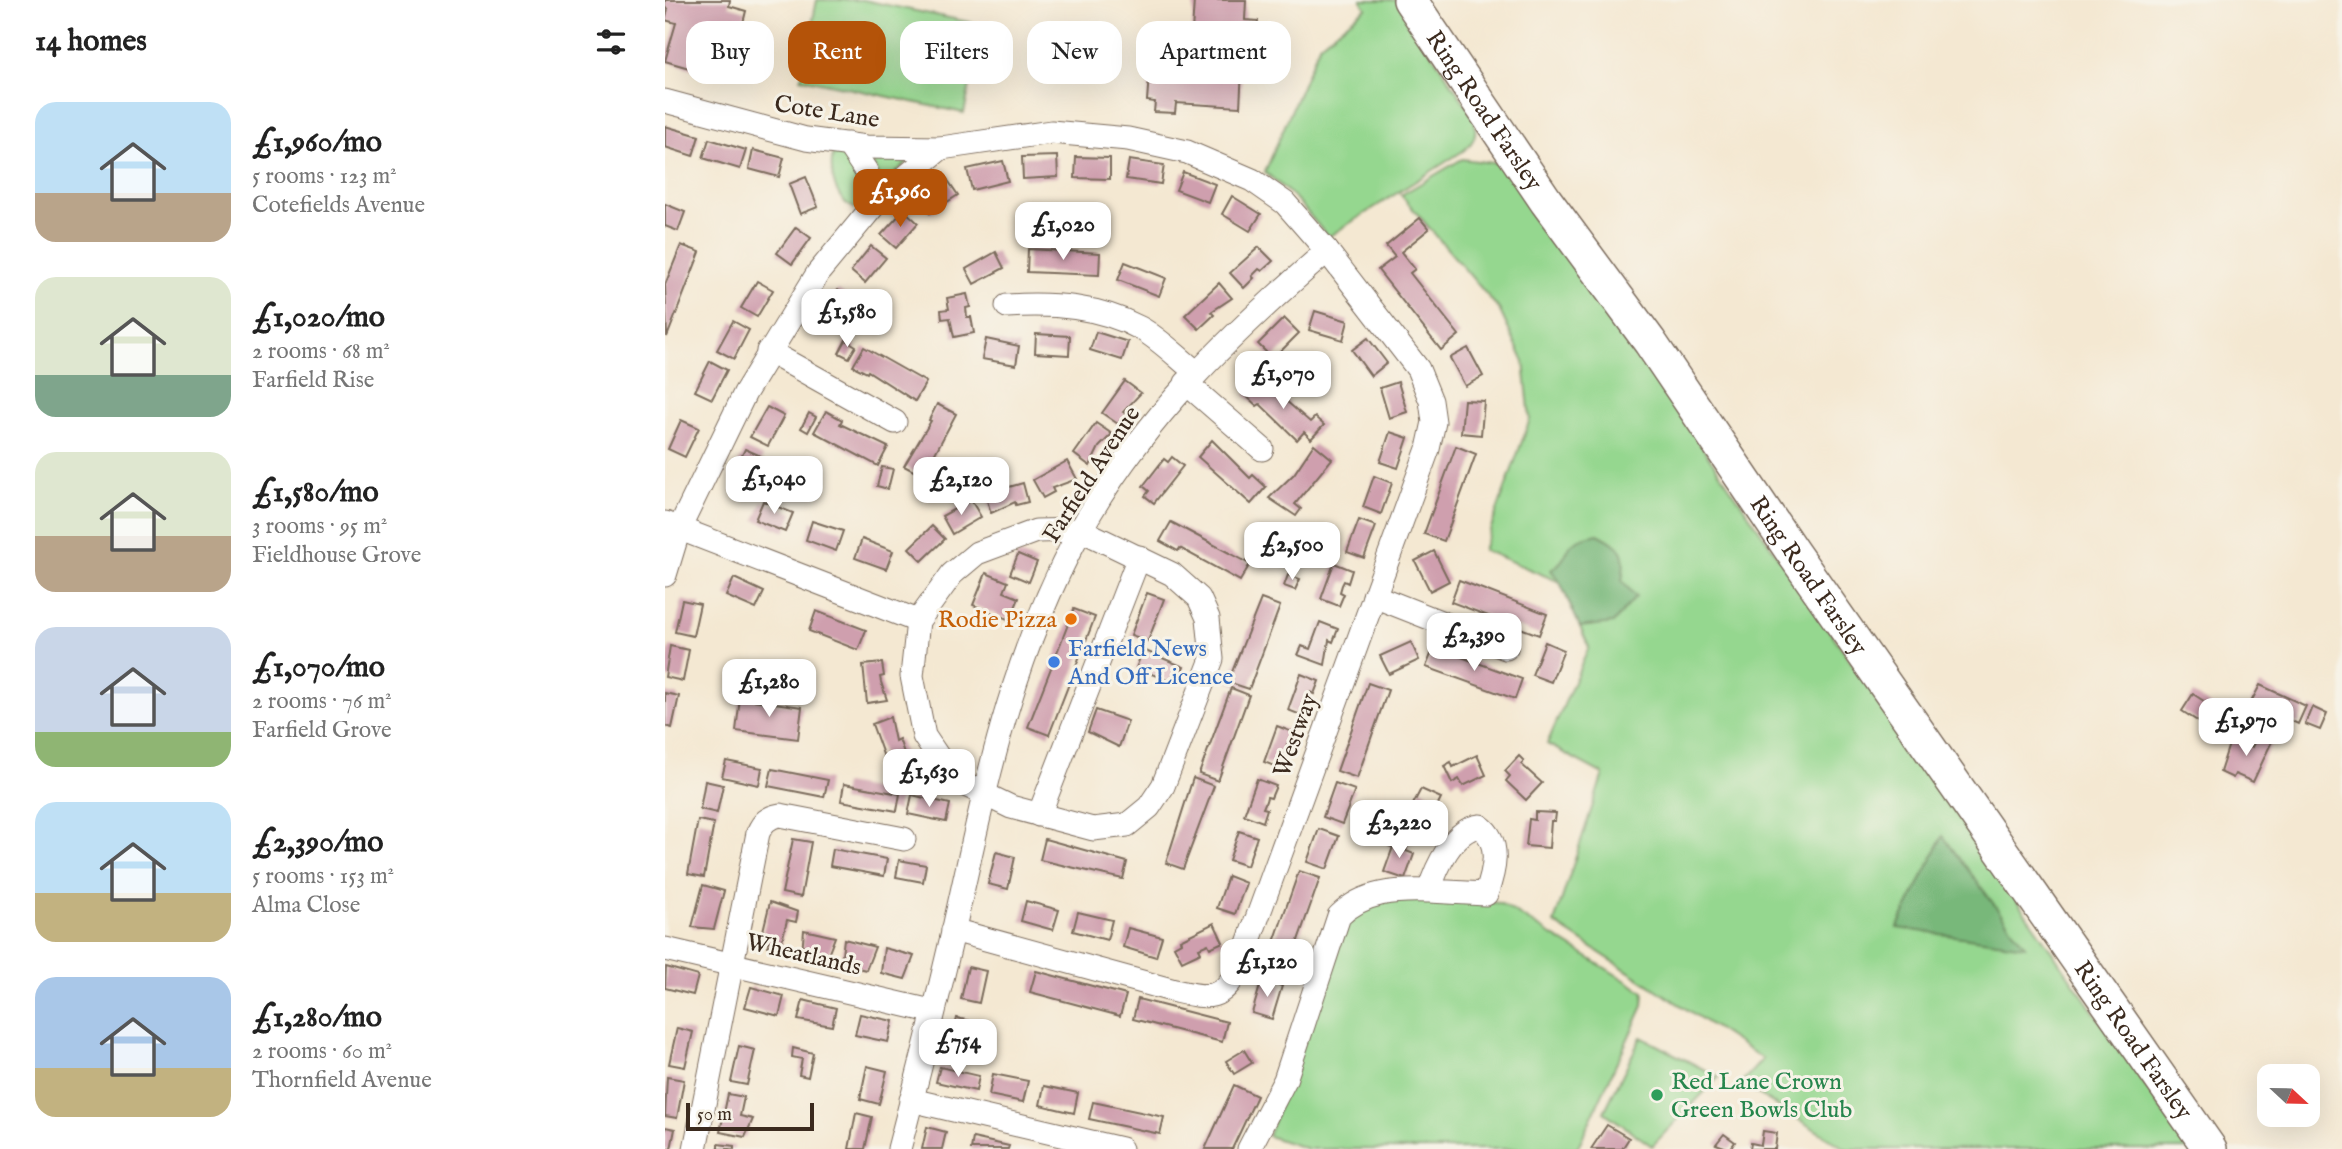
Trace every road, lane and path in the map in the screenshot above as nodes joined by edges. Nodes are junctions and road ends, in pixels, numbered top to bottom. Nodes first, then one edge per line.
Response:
1 (1410, 0) edge
2 (665, 101) edge
3 (848, 144) junction
4 (941, 148) junction
5 (876, 203) junction
6 (1327, 251) junction
7 (1007, 306) dead end
8 (768, 351) junction
9 (1191, 378) junction
10 (895, 422) dead end
11 (1262, 449) dead end
12 (672, 526) edge
13 (1081, 530) junction
14 (1139, 557) junction
15 (665, 575) edge
16 (1374, 596) junction
17 (918, 621) junction
18 (1506, 648) dead end
19 (982, 795) junction
20 (1039, 815) junction
21 (904, 839) dead end
22 (1429, 891) dead end
23 (953, 930) junction
24 (665, 949) edge
25 (730, 964) junction
26 (931, 1011) junction
27 (911, 1100) junction
28 (695, 1149) edge
29 (899, 1149) edge
30 (1121, 1149) edge
31 (1249, 1149) edge
32 (2210, 1149) edge

1 - 32 highway, Ring Road Farsley
2 - 3 street, Cote Lane
3 - 4 street, Cote Lane
3 - 5 street
4 - 5 street
4 - 6 street, Cote Lane
5 - 8 street
6 - 9 street, Farfield Avenue
6 - 16 street, Westway
7 - 9 street
8 - 10 street
8 - 12 street
9 - 11 street
9 - 13 street, Farfield Avenue
12 - 15 street
12 - 17 street
13 - 14 street
13 - 17 street
13 - 19 street, Farfield Avenue
14 - 20 street
14 - 20 street
16 - 18 street
16 - 23 street, Westway
17 - 19 street
19 - 20 street
19 - 23 street, Farfield Avenue
21 - 25 street
22 - 31 street
23 - 26 street, Farfield Avenue
24 - 25 street, Wheatlands
25 - 26 street, Wheatlands
25 - 28 street
26 - 27 street, Farfield Avenue
27 - 29 street, Farfield Avenue
27 - 30 street

